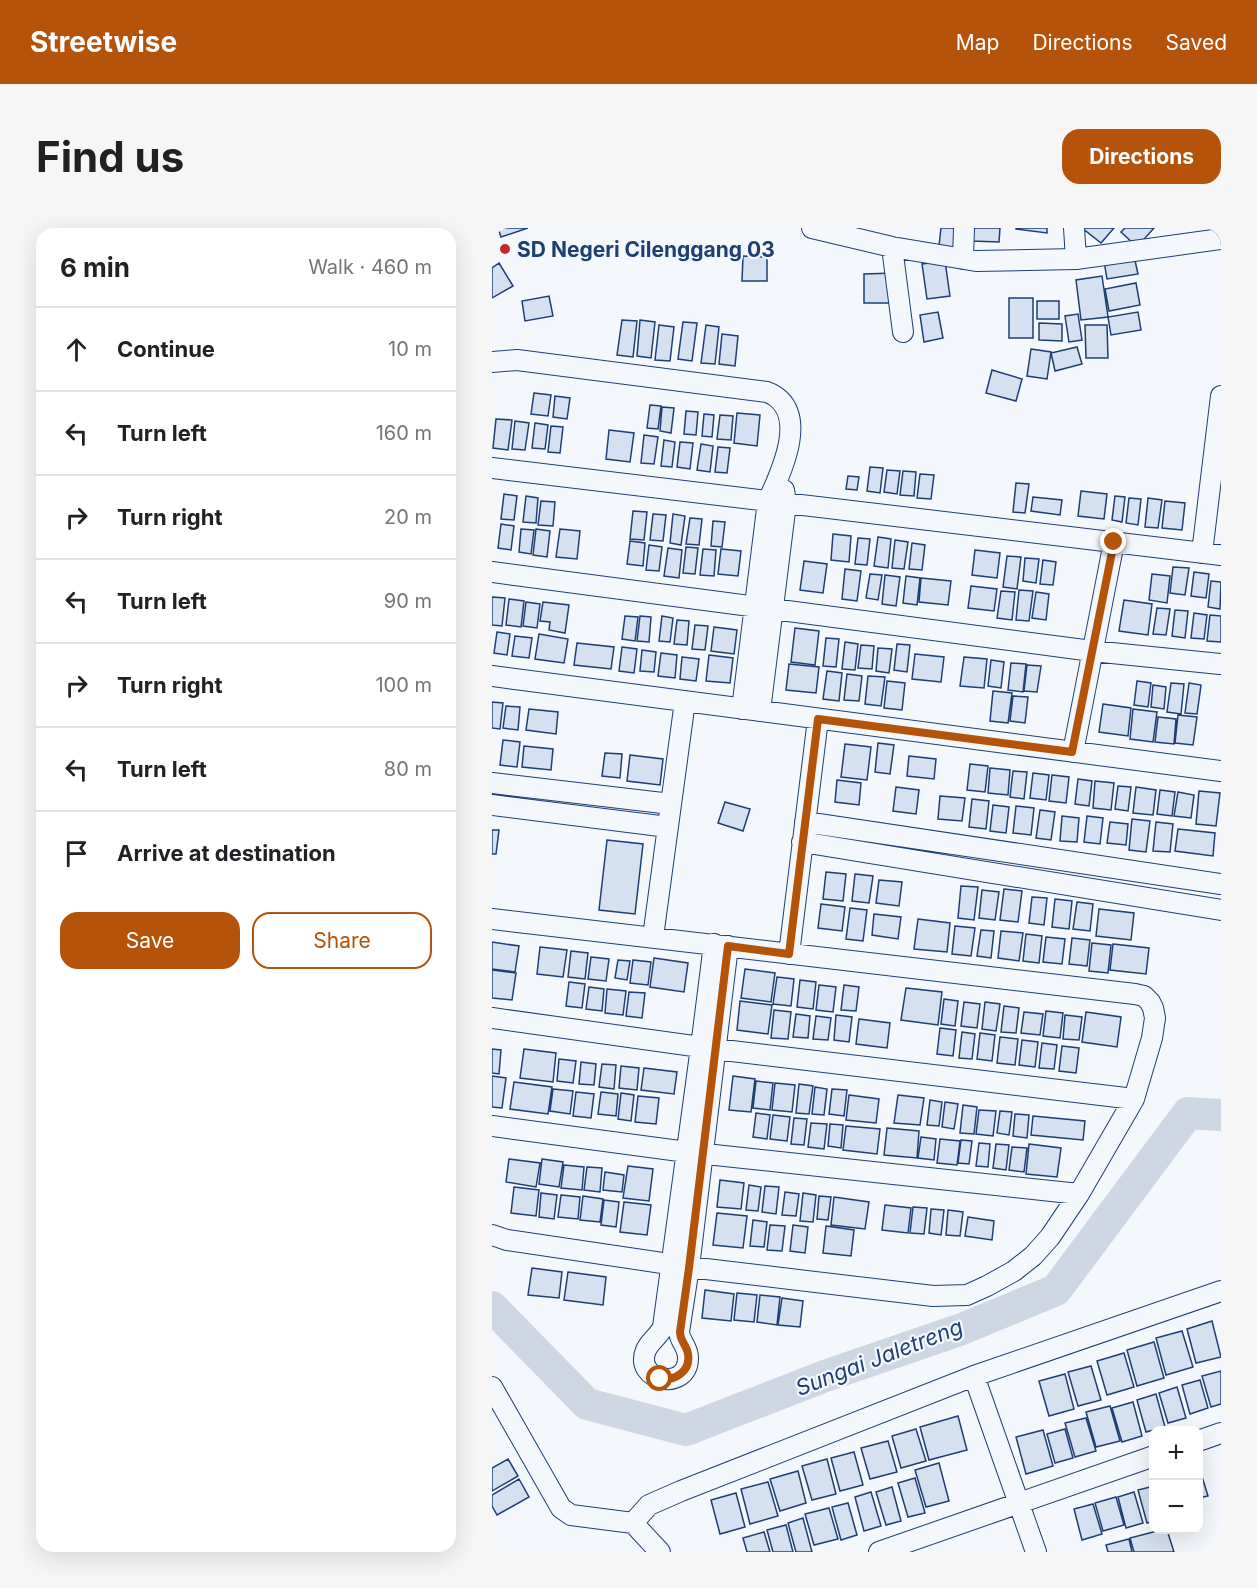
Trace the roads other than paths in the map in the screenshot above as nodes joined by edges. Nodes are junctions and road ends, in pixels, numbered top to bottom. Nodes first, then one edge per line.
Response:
1 (812, 228) edge
2 (964, 228) edge
3 (1074, 228) edge
4 (852, 232) edge
5 (1221, 239) edge
6 (892, 247) junction
7 (963, 259) junction
8 (1076, 259) junction
9 (903, 332) dead end
10 (492, 362) edge
11 (1221, 396) edge
12 (492, 468) edge
13 (777, 502) junction
14 (1114, 542) junction
15 (1211, 554) edge
16 (492, 572) edge
17 (764, 608) junction
18 (1092, 651) junction
19 (1220, 664) edge
20 (492, 676) edge
21 (685, 701) junction
22 (751, 710) junction
23 (818, 719) junction
24 (1072, 752) junction
25 (1221, 771) edge
26 (492, 783) edge
27 (671, 804) junction
28 (492, 805) edge
29 (668, 827) junction
30 (804, 832) junction
31 (1221, 884) edge
32 (1221, 910) edge
33 (492, 919) edge
34 (653, 937) junction
35 (721, 945) junction
36 (789, 954) junction
37 (492, 1018) edge
38 (708, 1048) junction
39 (1134, 1099) junction
40 (492, 1126) edge
41 (694, 1153) junction
42 (1079, 1194) junction
43 (492, 1235) edge
44 (681, 1266) junction
45 (1221, 1291) edge
46 (975, 1376) junction
47 (492, 1387) edge
48 (1221, 1433) edge
49 (1203, 1438) edge
50 (1149, 1458) edge
51 (1018, 1503) junction
52 (633, 1523) junction
53 (660, 1552) edge
54 (879, 1552) edge
55 (1036, 1552) edge

1 - 4 street
2 - 7 street
3 - 8 street
4 - 6 street
5 - 8 street
6 - 7 street
6 - 9 street
7 - 8 street
10 - 13 street
11 - 15 street
12 - 13 street
13 - 14 street
13 - 17 street
14 - 15 street
14 - 18 street
16 - 17 street
17 - 18 street
17 - 22 street
18 - 19 street
18 - 24 street
20 - 21 street
21 - 22 street
21 - 27 street
22 - 23 street
23 - 24 street
23 - 30 street
24 - 25 street
26 - 27 street
27 - 29 street
28 - 29 street
29 - 34 street
30 - 31 street
30 - 32 street
30 - 36 street
33 - 34 street
34 - 35 street
35 - 36 street
35 - 38 street
36 - 39 street
37 - 38 street
38 - 39 street
38 - 41 street
39 - 42 street
40 - 41 street
41 - 42 street
41 - 44 street
42 - 44 street
43 - 44 street
44 - 44 street
45 - 46 street
46 - 51 street
46 - 52 street
47 - 52 street
48 - 49 street
50 - 51 street
51 - 54 street
51 - 55 street
52 - 53 street

